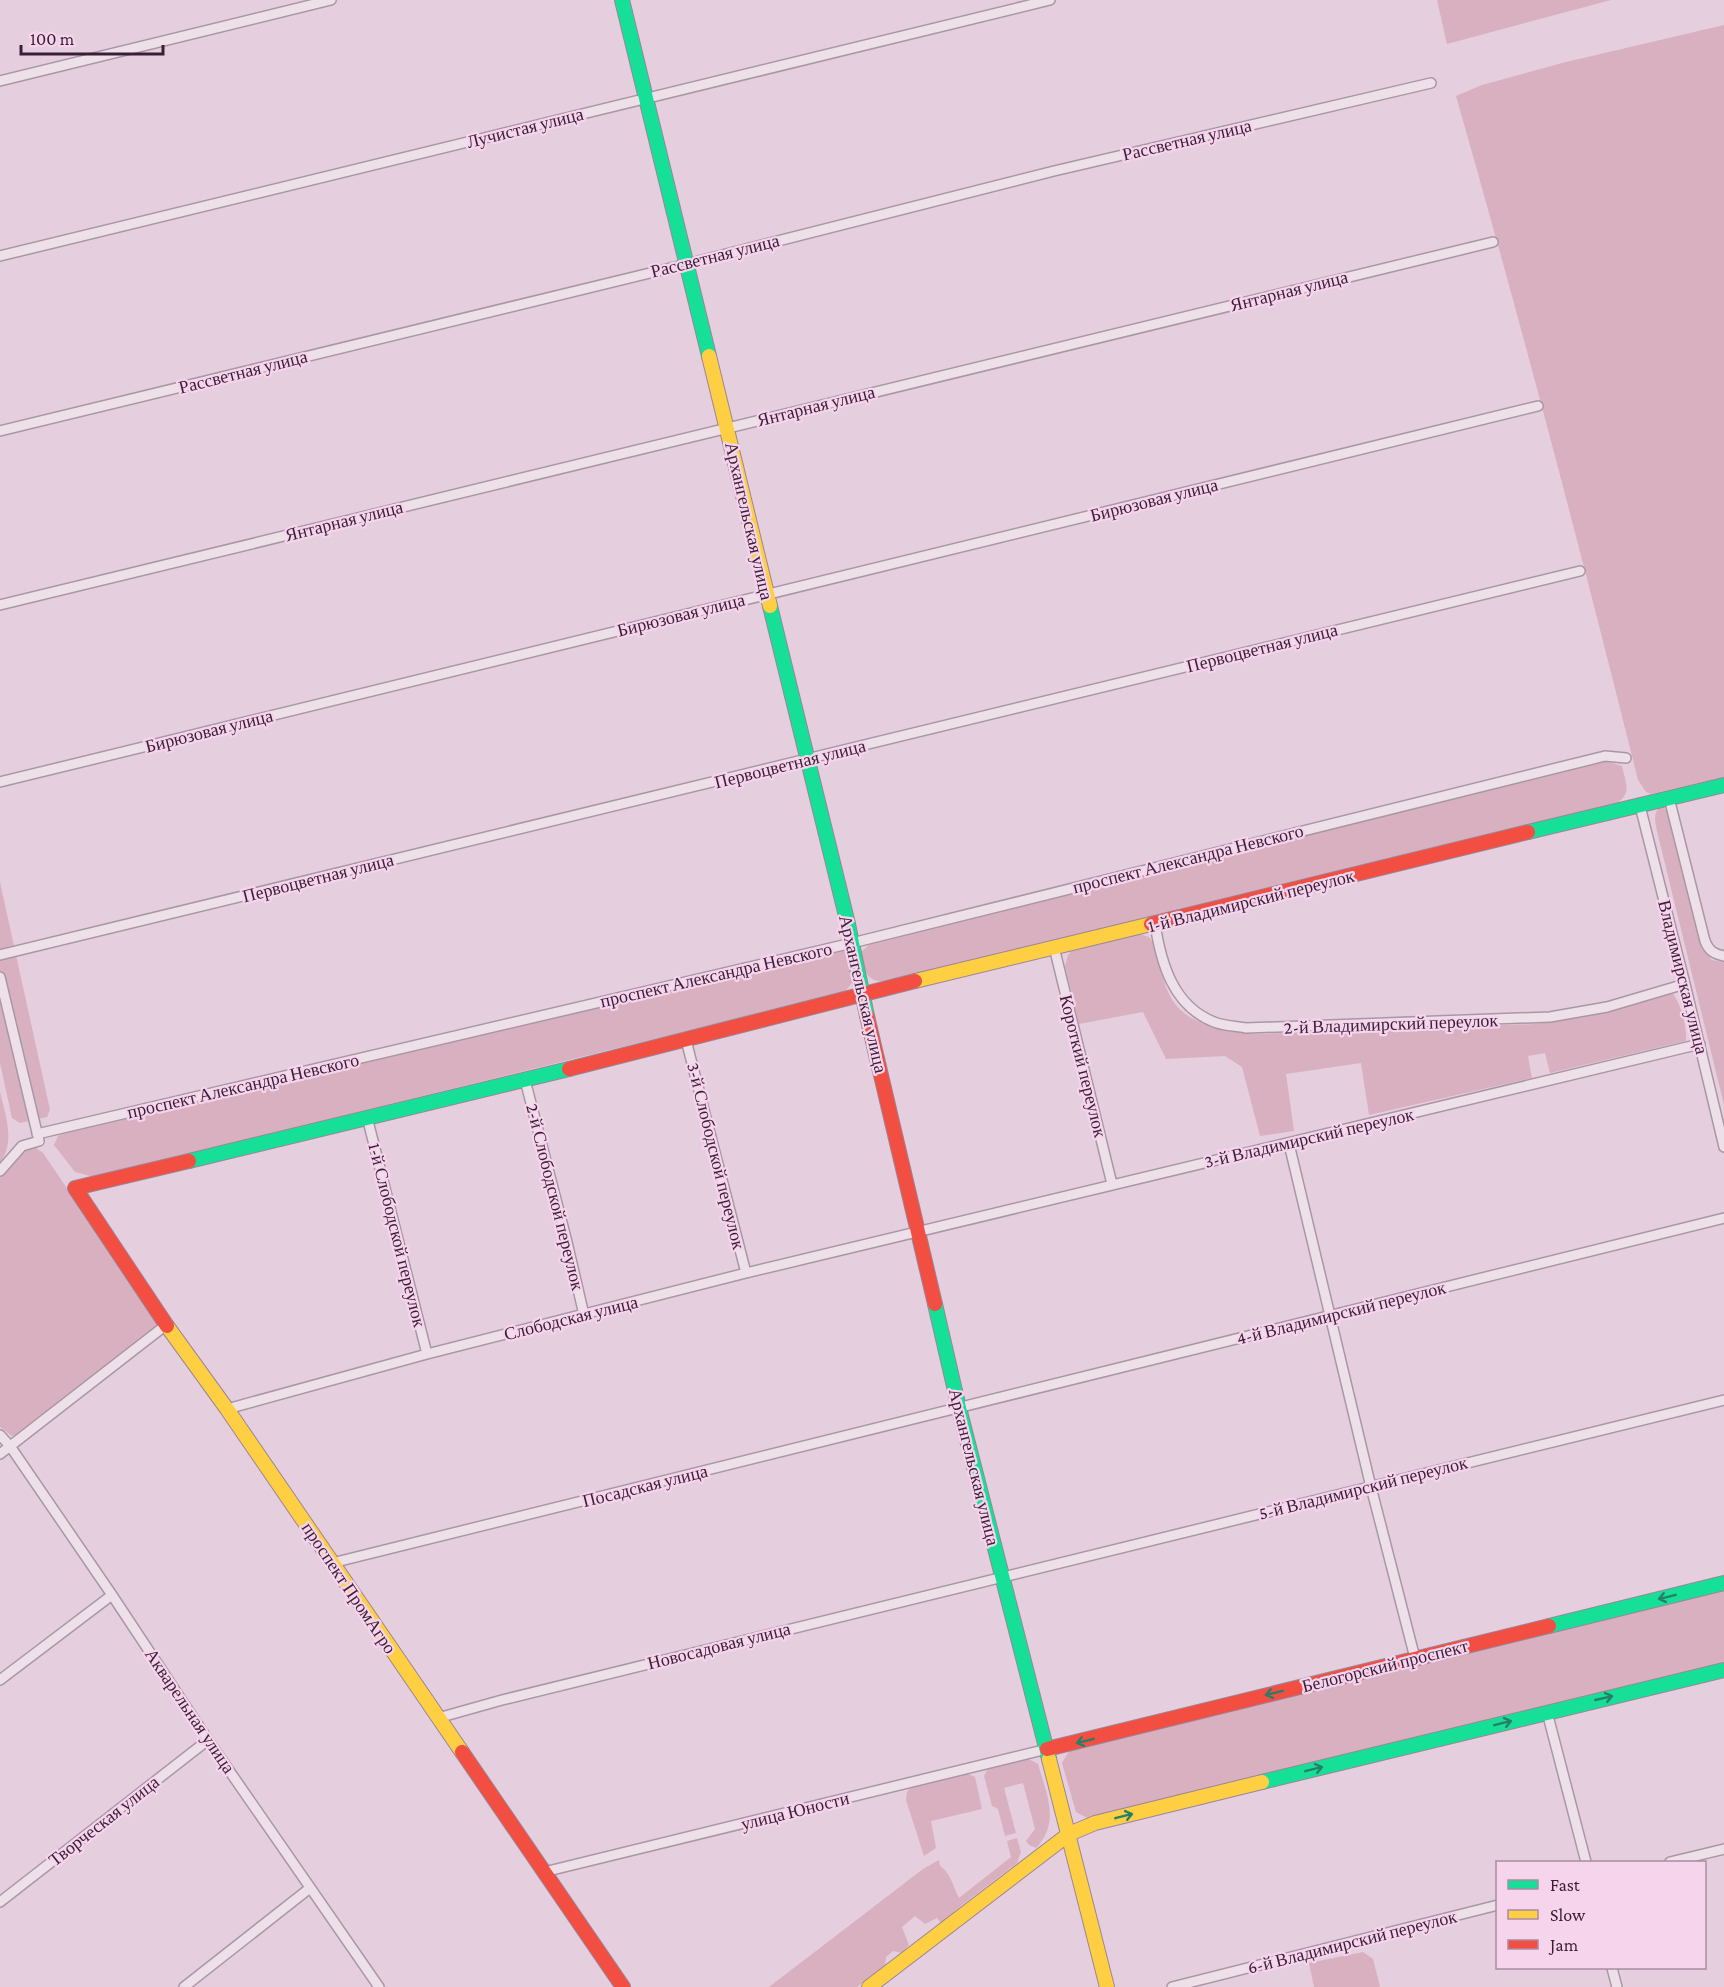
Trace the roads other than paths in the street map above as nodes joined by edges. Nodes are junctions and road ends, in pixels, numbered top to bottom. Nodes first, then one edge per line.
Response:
1 (331, 0) edge
2 (622, 0) edge
3 (1050, 0) edge
4 (0, 81) edge
5 (1431, 83) dead end
6 (646, 98) junction
7 (1493, 242) dead end
8 (0, 256) edge
9 (687, 264) junction
10 (1538, 406) dead end
11 (727, 428) junction
12 (0, 431) edge
13 (1580, 571) dead end
14 (766, 594) junction
15 (0, 605) edge
16 (1626, 758) dead end
17 (808, 759) junction
18 (0, 782) edge
19 (1724, 785) edge
20 (1669, 798) junction
21 (1640, 806) junction
22 (1155, 924) junction
23 (852, 943) junction
24 (1054, 947) junction
25 (0, 955) edge
26 (1724, 956) edge
27 (0, 977) edge
28 (1685, 984) junction
29 (862, 994) junction
30 (686, 1040) junction
31 (1700, 1044) junction
32 (525, 1080) junction
33 (367, 1117) junction
34 (36, 1134) junction
35 (1289, 1144) junction
36 (1724, 1147) edge
37 (0, 1171) edge
38 (1112, 1184) junction
39 (1724, 1218) edge
40 (918, 1233) junction
41 (746, 1273) junction
42 (584, 1315) junction
43 (1329, 1316) junction
44 (166, 1325) junction
45 (427, 1354) junction
46 (1724, 1400) edge
47 (959, 1408) junction
48 (226, 1409) junction
49 (0, 1435) edge
50 (10, 1446) junction
51 (0, 1454) edge
52 (1371, 1486) junction
53 (332, 1563) junction
54 (1001, 1576) junction
55 (1724, 1583) edge
56 (112, 1595) junction
57 (1415, 1658) junction
58 (1724, 1670) edge
59 (0, 1680) edge
60 (1548, 1712) junction
61 (438, 1718) junction
62 (208, 1740) junction
63 (1047, 1749) junction
64 (1069, 1834) junction
65 (1724, 1850) edge
66 (1585, 1861) edge
67 (1678, 1861) edge
68 (543, 1872) junction
69 (310, 1888) junction
70 (0, 1902) edge
71 (1496, 1905) edge
72 (1612, 1969) edge
73 (184, 1987) edge
74 (379, 1987) edge
75 (623, 1987) edge
76 (869, 1987) edge
77 (1107, 1987) edge
78 (1172, 1987) edge
79 (1617, 1987) edge

1 - 4 street
2 - 6 street, Архангельская улица
3 - 6 street, Лучистая улица
5 - 9 street, Рассветная улица
6 - 8 street, Лучистая улица
6 - 9 street, Архангельская улица
7 - 11 street, Янтарная улица
9 - 11 street, Архангельская улица
9 - 12 street, Рассветная улица
10 - 14 street, Бирюзовая улица
11 - 14 street, Архангельская улица
11 - 15 street, Янтарная улица
13 - 17 street, Первоцветная улица
14 - 17 street, Архангельская улица
14 - 18 street, Бирюзовая улица
16 - 23 street, проспект Александра Невского
17 - 23 street, Архангельская улица
17 - 25 street, Первоцветная улица
19 - 20 street, 1-й Владимирский переулок
20 - 21 street, 1-й Владимирский переулок
20 - 26 street
21 - 22 street, 1-й Владимирский переулок
21 - 28 street, Владимирская улица
22 - 24 street, 1-й Владимирский переулок
22 - 28 street, 2-й Владимирский переулок
23 - 29 street, Архангельская улица
23 - 34 street, проспект Александра Невского
24 - 29 street, 1-й Владимирский переулок
24 - 38 street, Короткий переулок
27 - 34 street
28 - 31 street, Владимирская улица
29 - 30 street
29 - 40 street, Архангельская улица
30 - 32 street
30 - 41 street, 3-й Слободской переулок
31 - 35 street, 3-й Владимирский переулок
31 - 36 street, Владимирская улица
32 - 33 street
32 - 42 street, 2-й Слободской переулок
33 - 44 street, проспект ПромАгро
33 - 45 street, 1-й Слободской переулок
34 - 37 street, проспект Александра Невского
35 - 38 street, 3-й Владимирский переулок
35 - 43 street
38 - 40 street, 3-й Владимирский переулок
39 - 43 street, 4-й Владимирский переулок
40 - 41 street, Слободская улица
40 - 47 street, Архангельская улица
41 - 42 street, Слободская улица
42 - 45 street, Слободская улица
43 - 47 street, 4-й Владимирский переулок
43 - 52 street
44 - 48 street, проспект ПромАгро
44 - 50 street
45 - 48 street, Слободская улица
46 - 52 street, 5-й Владимирский переулок
47 - 53 street, Посадская улица
47 - 54 street, Архангельская улица
48 - 53 street, проспект ПромАгро
49 - 50 street, Акварельная улица
50 - 51 street
50 - 56 street, Акварельная улица
52 - 54 street, 5-й Владимирский переулок
52 - 57 street
53 - 61 street, проспект ПромАгро
54 - 61 street, Новосадовая улица
54 - 63 street, Архангельская улица
55 -> 57 street, Белогорский проспект
56 - 59 street
56 - 62 street, Акварельная улица
57 -> 63 street, Белогорский проспект
60 -> 58 street
64 -> 60 street
60 - 66 street
61 - 68 street, проспект ПромАгро
62 - 69 street, Акварельная улица
62 - 70 street, Творческая улица
63 - 64 street, Архангельская улица
63 - 68 street, улица Юности
64 - 76 street
64 - 77 street, Архангельская улица
65 - 67 street
68 - 75 street, проспект ПромАгро
69 - 73 street
69 - 74 street, Акварельная улица
71 - 78 street, 6-й Владимирский переулок
72 - 79 street

